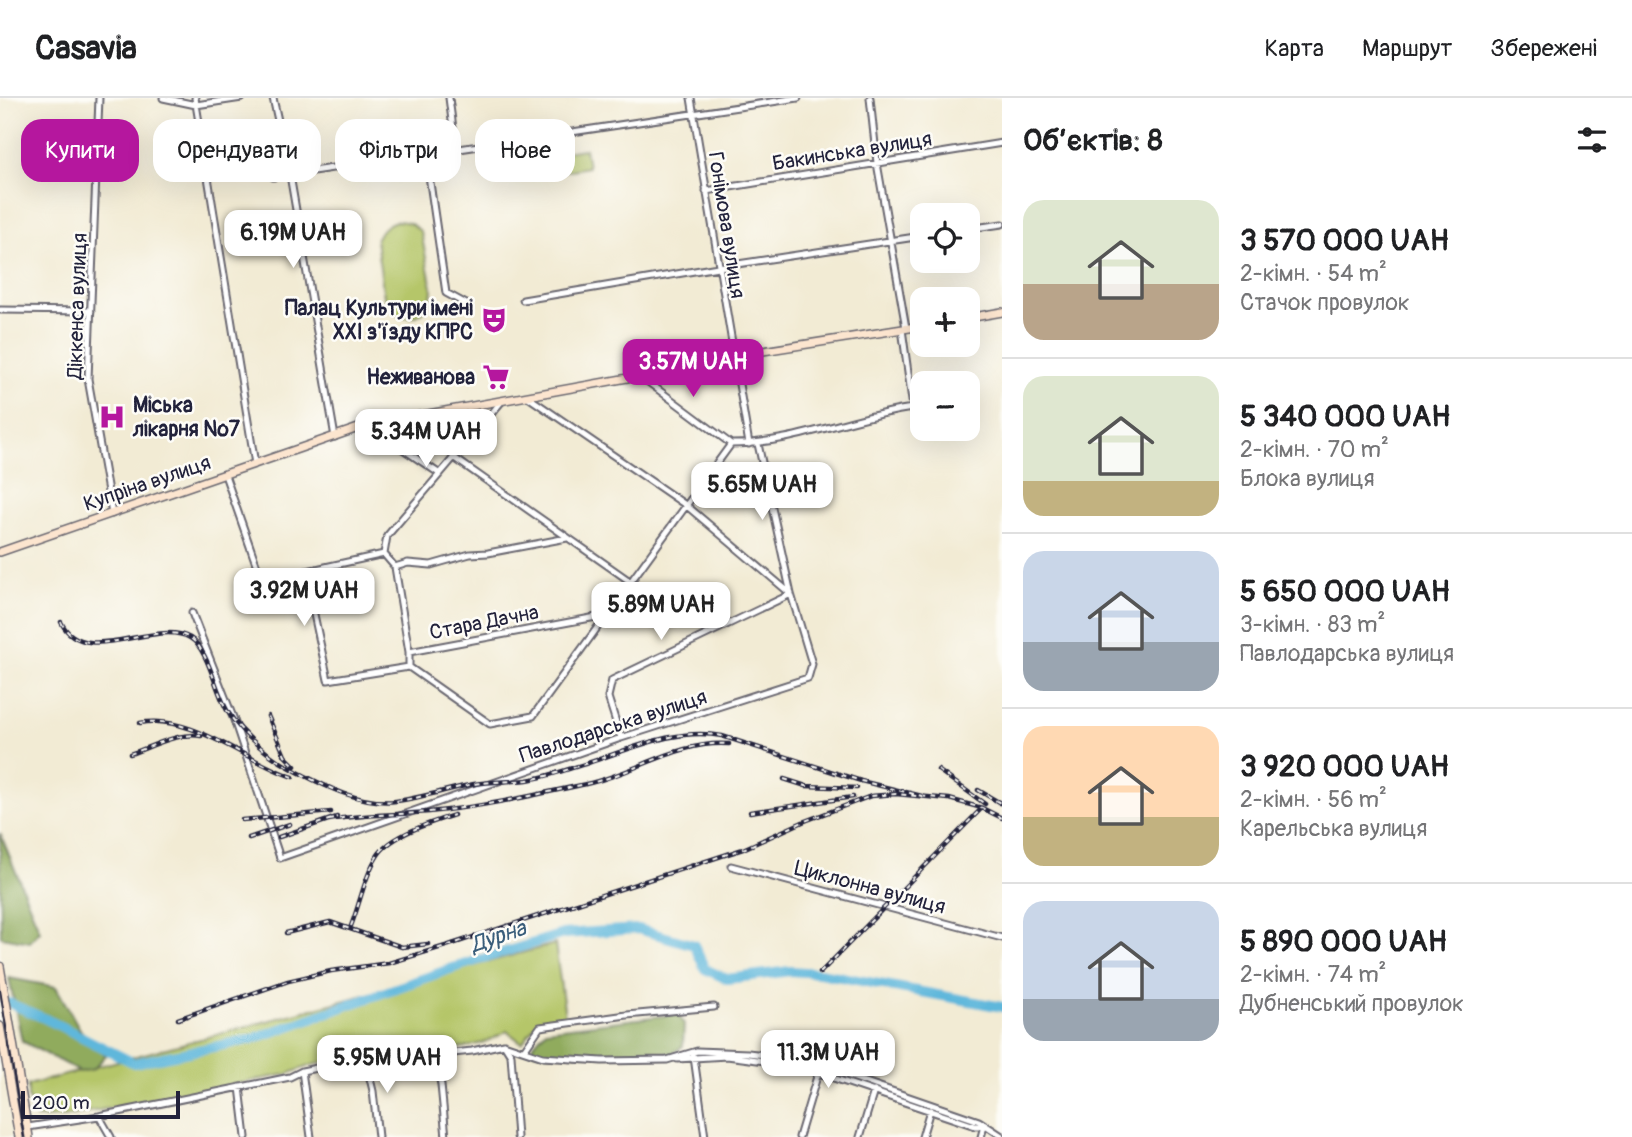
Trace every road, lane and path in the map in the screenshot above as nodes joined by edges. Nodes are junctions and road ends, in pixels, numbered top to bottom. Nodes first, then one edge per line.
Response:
1 (99, 98) edge
2 (163, 98) edge
3 (242, 98) edge
4 (273, 98) edge
5 (449, 98) edge
6 (691, 98) edge
7 (798, 98) edge
8 (870, 98) edge
9 (195, 102) edge
10 (694, 113) junction
11 (277, 119) edge
12 (452, 119) edge
13 (1002, 143) edge
14 (461, 150) edge
15 (877, 163) junction
16 (290, 182) edge
17 (430, 182) edge
18 (706, 191) junction
19 (1002, 224) edge
20 (980, 227) edge
21 (910, 238) edge
22 (891, 241) junction
23 (718, 267) junction
24 (523, 300) dead end
25 (468, 305) dead end
26 (0, 310) edge
27 (91, 311) junction
28 (1002, 312) edge
29 (980, 316) edge
30 (910, 328) edge
31 (904, 329) junction
32 (733, 358) junction
33 (640, 376) junction
34 (527, 396) junction
35 (502, 401) junction
36 (367, 425) junction
37 (335, 437) junction
38 (732, 444) junction
39 (749, 444) junction
40 (758, 444) junction
41 (453, 457) junction
42 (255, 465) junction
43 (440, 474) junction
44 (225, 475) junction
45 (687, 506) junction
46 (113, 514) junction
47 (567, 538) junction
48 (0, 552) edge
49 (384, 554) junction
50 (395, 567) junction
51 (305, 572) junction
52 (631, 582) junction
53 (791, 594) junction
54 (192, 613) dead end
55 (607, 615) junction
56 (409, 652) junction
57 (409, 667) junction
58 (621, 738) junction
59 (731, 866) dead end
60 (1002, 938) edge
61 (0, 966) edge
62 (715, 1007) dead end
63 (0, 1026) edge
64 (505, 1044) junction
65 (524, 1050) junction
66 (435, 1055) junction
67 (694, 1057) junction
68 (365, 1058) junction
69 (667, 1060) junction
70 (302, 1071) junction
71 (818, 1073) junction
72 (240, 1087) junction
73 (874, 1090) junction
74 (930, 1110) junction
75 (99, 1116) junction
76 (984, 1126) junction
77 (28, 1127) junction
78 (1002, 1136) edge
79 (19, 1137) edge
80 (29, 1137) edge
81 (111, 1137) edge
82 (246, 1137) edge
83 (311, 1137) edge
84 (378, 1137) edge
85 (446, 1137) edge
86 (517, 1137) edge
87 (705, 1137) edge
88 (799, 1137) edge
89 (860, 1137) edge
90 (922, 1137) edge
91 (981, 1137) edge

1 - 27 street, Діккенса вулиця
2 - 9 street
3 - 9 street
4 - 11 street
5 - 12 street
6 - 10 street, Гонімова вулиця
7 - 10 street
8 - 15 street
9 - 42 street
10 - 14 street
10 - 18 street, Гонімова вулиця
13 - 15 street, Бакинська вулиця
15 - 18 street, Бакинська вулиця
15 - 22 street
16 - 37 street
17 - 25 street
18 - 23 street, Гонімова вулиця
19 - 20 street
21 - 22 street
22 - 23 street
22 - 31 street
23 - 24 street
23 - 32 street, Гонімова вулиця
26 - 27 street
27 - 46 street, Діккенса вулиця
28 - 29 main road
30 - 31 main road, Купріна вулиця
31 - 32 main road, Купріна вулиця
31 - 40 street
32 - 33 main road, Купріна вулиця
32 - 39 street, Гонімова вулиця
33 - 34 main road, Купріна вулиця
33 - 38 street
34 - 35 main road, Купріна вулиця
34 - 45 street
35 - 36 main road, Купріна вулиця
35 - 41 street
36 - 37 main road, Купріна вулиця
36 - 43 street
37 - 42 main road, Купріна вулиця
38 - 39 street
38 - 45 street
39 - 40 street
40 - 53 street
41 - 43 street
41 - 47 street
42 - 44 main road, Купріна вулиця
43 - 49 street
44 - 46 main road, Купріна вулиця
44 - 51 street
45 - 52 street
45 - 53 street
46 - 48 main road, Купріна вулиця
47 - 50 street
47 - 52 street
49 - 50 street
49 - 51 street
50 - 56 street
51 - 57 street
52 - 55 street
53 - 58 street
53 - 58 street, Павлодарська вулиця
54 - 58 street, Павлодарська вулиця
55 - 56 street, Стара Дачна
55 - 57 street
56 - 57 street
59 - 60 street, Циклонна вулиця
61 - 77 main road
62 - 65 street
63 - 79 main road
64 - 65 street
64 - 66 street
64 - 86 street
65 - 69 street
66 - 68 street
66 - 85 street
67 - 69 street
67 - 71 street
67 - 87 street
68 - 70 street
68 - 84 street
69 - 76 street
70 - 72 street
70 - 83 street
71 - 73 street
71 - 88 street
72 - 75 street
72 - 82 street
73 - 74 street
73 - 89 street
74 - 76 street
74 - 90 street
75 - 77 street
75 - 81 street
76 - 78 street
76 - 91 street
77 - 80 main road

